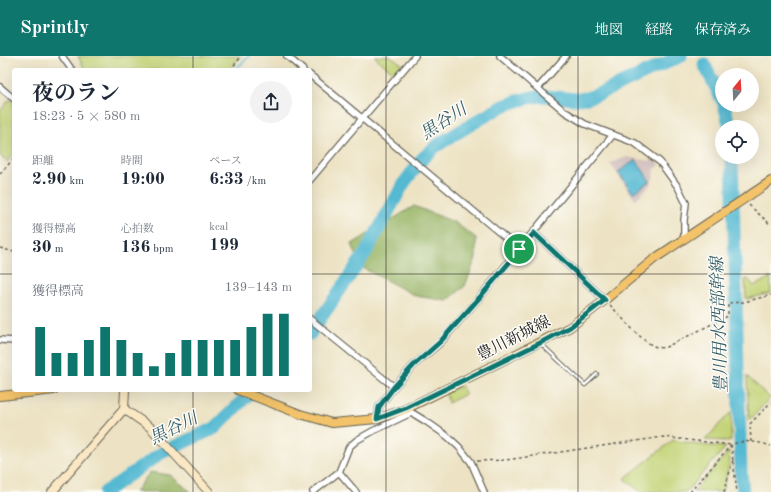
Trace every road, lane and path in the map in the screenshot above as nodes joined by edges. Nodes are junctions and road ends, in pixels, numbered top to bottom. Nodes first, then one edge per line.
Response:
1 (62, 56) edge
2 (242, 56) edge
3 (287, 56) edge
4 (415, 56) edge
5 (500, 56) edge
6 (566, 56) edge
7 (71, 68) edge
8 (232, 68) edge
9 (302, 68) edge
10 (312, 77) edge
11 (0, 87) edge
12 (538, 88) junction
13 (12, 97) edge
14 (362, 119) junction
15 (612, 136) junction
16 (12, 160) edge
17 (0, 174) edge
18 (312, 178) edge
19 (771, 182) edge
20 (744, 200) junction
21 (771, 224) edge
22 (534, 233) junction
23 (684, 238) junction
24 (0, 248) edge
25 (519, 249) junction
26 (12, 251) edge
27 (771, 295) edge
28 (605, 300) junction
29 (312, 321) edge
30 (0, 340) edge
31 (12, 341) edge
32 (540, 343) junction
33 (598, 374) dead end
34 (394, 387) junction
35 (36, 392) edge
36 (125, 392) edge
37 (244, 392) edge
38 (0, 396) edge
39 (771, 402) edge
40 (124, 409) junction
41 (408, 411) junction
42 (377, 419) junction
43 (751, 442) junction
44 (731, 445) junction
45 (771, 446) edge
46 (733, 458) junction
47 (470, 462) junction
48 (339, 472) junction
49 (52, 492) edge
50 (210, 492) edge
51 (313, 492) edge
52 (356, 492) edge
53 (484, 492) edge
54 (690, 492) edge
55 (724, 492) edge
56 (737, 492) edge

1 - 7 street
2 - 8 path
3 - 9 street
4 - 14 street
5 - 12 street
6 - 12 street
10 - 14 street
11 - 13 street
12 - 15 street
14 - 18 street
14 - 25 street
15 - 22 street
15 - 23 street
16 - 17 path
19 - 20 main road, 豊川新城線
20 - 21 path
20 - 23 main road, 豊川新城線
22 - 25 street
22 - 28 street
23 - 28 main road, 豊川新城線
24 - 26 path
25 - 34 street
27 - 28 path
28 - 32 main road, 豊川新城線
29 - 34 street
30 - 31 street
32 - 33 lane
32 - 41 main road, 豊川新城線
34 - 42 street
35 - 38 main road
36 - 40 street
37 - 42 main road, 豊川新城線
39 - 43 path
40 - 49 street
40 - 50 street
41 - 42 main road, 豊川新城線
41 - 47 street
41 - 48 street
43 - 44 path
43 - 45 path
44 - 46 path
44 - 47 path
44 - 54 path
46 - 55 path
46 - 56 path
47 - 53 street
48 - 51 street
48 - 52 street

